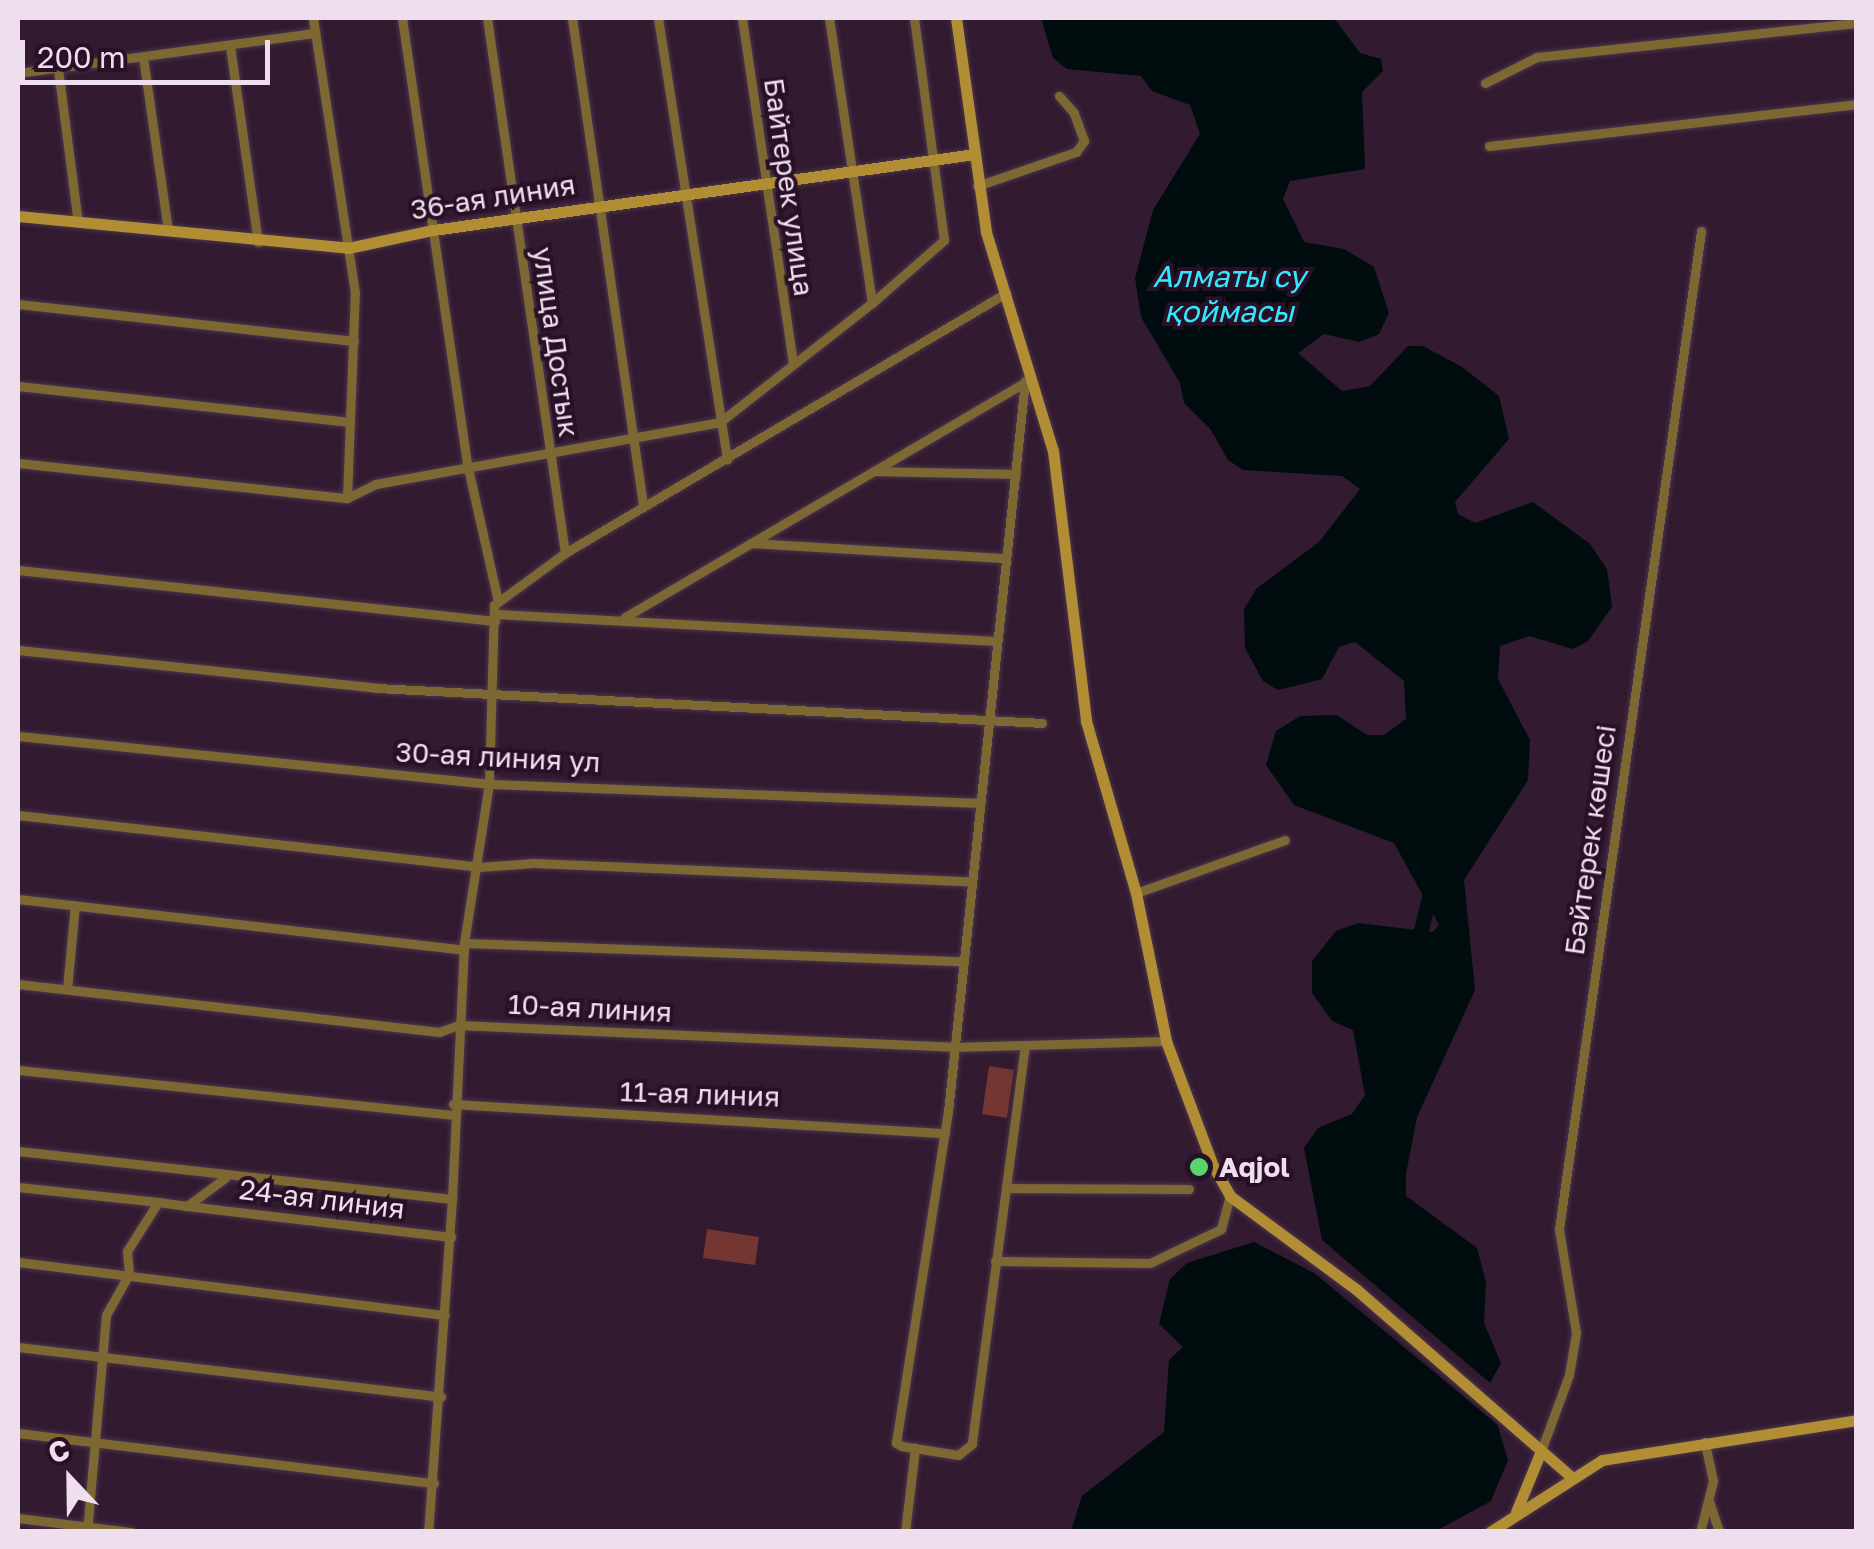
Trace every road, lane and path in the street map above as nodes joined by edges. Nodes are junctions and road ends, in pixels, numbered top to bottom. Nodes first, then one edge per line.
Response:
1 (313, 18) edge
2 (402, 18) edge
3 (487, 18) edge
4 (572, 18) edge
5 (658, 18) edge
6 (742, 18) edge
7 (829, 18) edge
8 (914, 18) edge
9 (956, 18) edge
10 (1856, 22) edge
11 (315, 33) junction
12 (230, 46) junction
13 (143, 57) junction
14 (58, 69) junction
15 (18, 73) edge
16 (1485, 83) dead end
17 (1059, 96) dead end
18 (1856, 104) edge
19 (1490, 146) dead end
20 (975, 154) junction
21 (937, 162) junction
22 (852, 172) junction
23 (765, 186) junction
24 (977, 186) junction
25 (685, 196) junction
26 (599, 206) junction
27 (18, 216) edge
28 (516, 220) junction
29 (78, 223) junction
30 (168, 230) junction
31 (433, 230) junction
32 (1701, 231) dead end
33 (258, 242) junction
34 (348, 248) junction
35 (1007, 292) junction
36 (18, 304) edge
37 (872, 304) junction
38 (354, 341) junction
39 (793, 363) junction
40 (1030, 379) junction
41 (18, 386) edge
42 (350, 422) junction
43 (720, 422) junction
44 (636, 438) junction
45 (550, 451) junction
46 (728, 460) junction
47 (18, 464) edge
48 (468, 468) junction
49 (874, 471) junction
50 (1016, 474) junction
51 (347, 498) junction
52 (643, 507) junction
53 (751, 543) junction
54 (565, 553) junction
55 (1006, 558) junction
56 (18, 570) edge
57 (498, 600) junction
58 (496, 617) junction
59 (623, 619) junction
60 (996, 640) junction
61 (18, 650) edge
62 (488, 696) junction
63 (988, 720) junction
64 (1042, 723) dead end
65 (18, 736) edge
66 (489, 784) junction
67 (978, 803) junction
68 (18, 815) edge
69 (1286, 840) dead end
70 (480, 867) junction
71 (968, 881) junction
72 (1136, 893) junction
73 (18, 899) edge
74 (75, 905) junction
75 (464, 946) junction
76 (962, 961) junction
77 (18, 984) edge
78 (67, 990) junction
79 (458, 1025) junction
80 (1166, 1040) junction
81 (1025, 1045) junction
82 (954, 1047) junction
83 (18, 1070) edge
84 (453, 1110) junction
85 (944, 1133) junction
86 (18, 1152) edge
87 (229, 1176) junction
88 (18, 1187) edge
89 (1006, 1188) junction
90 (1189, 1190) dead end
91 (1230, 1196) junction
92 (452, 1198) junction
93 (158, 1202) junction
94 (187, 1206) junction
95 (451, 1237) junction
96 (18, 1262) edge
97 (994, 1262) junction
98 (129, 1274) junction
99 (445, 1315) junction
100 (18, 1346) edge
101 (102, 1356) junction
102 (441, 1398) junction
103 (1856, 1420) edge
104 (18, 1433) edge
105 (96, 1442) junction
106 (1705, 1442) junction
107 (915, 1448) junction
108 (1541, 1450) junction
109 (1571, 1478) junction
110 (434, 1482) junction
111 (1708, 1498) junction
112 (1514, 1516) junction
113 (18, 1518) edge
114 (87, 1529) edge
115 (130, 1532) edge
116 (428, 1532) edge
117 (905, 1532) edge
118 (1490, 1532) edge
119 (1700, 1532) edge
120 (1719, 1532) edge

1 - 11 street
2 - 31 street
3 - 28 street, улица Достык
4 - 26 street
5 - 25 street
6 - 23 street, Байтерек улица
7 - 22 street
8 - 21 street
9 - 20 street
10 - 16 street
11 - 12 street
11 - 34 street
12 - 13 street
12 - 33 street
13 - 14 street
13 - 30 street
14 - 15 street
14 - 29 street
17 - 24 street
18 - 19 street
20 - 21 street, 36-ая линия
20 - 24 street
21 - 22 street, 36-ая линия
21 - 37 street
22 - 23 street, 36-ая линия
22 - 37 street
23 - 25 street, 36-ая линия
23 - 39 street, Байтерек улица
24 - 35 street
25 - 26 street, 36-ая линия
25 - 43 street
26 - 28 street, 36-ая линия
26 - 44 street
27 - 29 street, 36-ая линия
28 - 31 street, 36-ая линия
28 - 45 street, улица Достык
29 - 30 street, 36-ая линия
30 - 33 street, 36-ая линия
31 - 34 street, 36-ая линия
31 - 48 street
32 - 108 street, Бәйтерек көшесі
33 - 34 street, 36-ая линия
34 - 38 street
35 - 40 street
35 - 46 street
36 - 38 street
37 - 39 street
38 - 42 street
39 - 43 street
40 - 49 street
40 - 50 street
40 - 72 street
41 - 42 street
42 - 51 street
43 - 44 street
43 - 46 street
44 - 45 street
44 - 52 street
45 - 48 street
45 - 54 street, улица Достык
46 - 52 street
47 - 51 street
48 - 51 street
48 - 57 street
49 - 50 street
49 - 53 street
50 - 55 street
52 - 54 street
53 - 55 street
53 - 59 street
54 - 57 street
55 - 60 street
56 - 58 street
57 - 58 street
58 - 59 street
58 - 62 street
59 - 60 street
60 - 63 street
61 - 62 street
62 - 63 street
62 - 66 street
63 - 64 street
63 - 67 street
65 - 66 street, 30-ая линия ул
66 - 67 street, 30-ая линия ул
66 - 70 street
67 - 71 street
68 - 70 street
69 - 72 street
70 - 71 street
70 - 75 street
71 - 76 street
72 - 80 street
73 - 74 street
74 - 75 street
74 - 78 street
75 - 76 street
75 - 79 street
76 - 82 street
77 - 78 street, 10-ая линия
78 - 79 street, 10-ая линия
79 - 82 street, 10-ая линия
79 - 84 street
80 - 81 street, 10-ая линия
80 - 91 street
81 - 82 street, 10-ая линия
81 - 89 street
82 - 85 street
83 - 84 street, 11-ая линия
84 - 85 street, 11-ая линия
84 - 92 street
85 - 107 street
86 - 87 street
87 - 92 street
87 - 94 street
88 - 93 street
89 - 90 street
89 - 97 street
91 - 97 street
91 - 108 street
92 - 95 street
93 - 94 street, 24-ая линия
93 - 98 street
94 - 95 street, 24-ая линия
95 - 99 street
96 - 98 street
97 - 107 street
98 - 99 street
98 - 101 street
99 - 102 street
100 - 101 street
101 - 102 street
101 - 105 street
102 - 110 street
103 - 106 street
104 - 105 street
105 - 110 street
105 - 114 street
106 - 109 street
106 - 111 street
107 - 117 street
108 - 109 street
108 - 112 street
109 - 112 street
110 - 116 street
111 - 119 street
111 - 120 street
112 - 118 street
113 - 114 street
114 - 115 street

